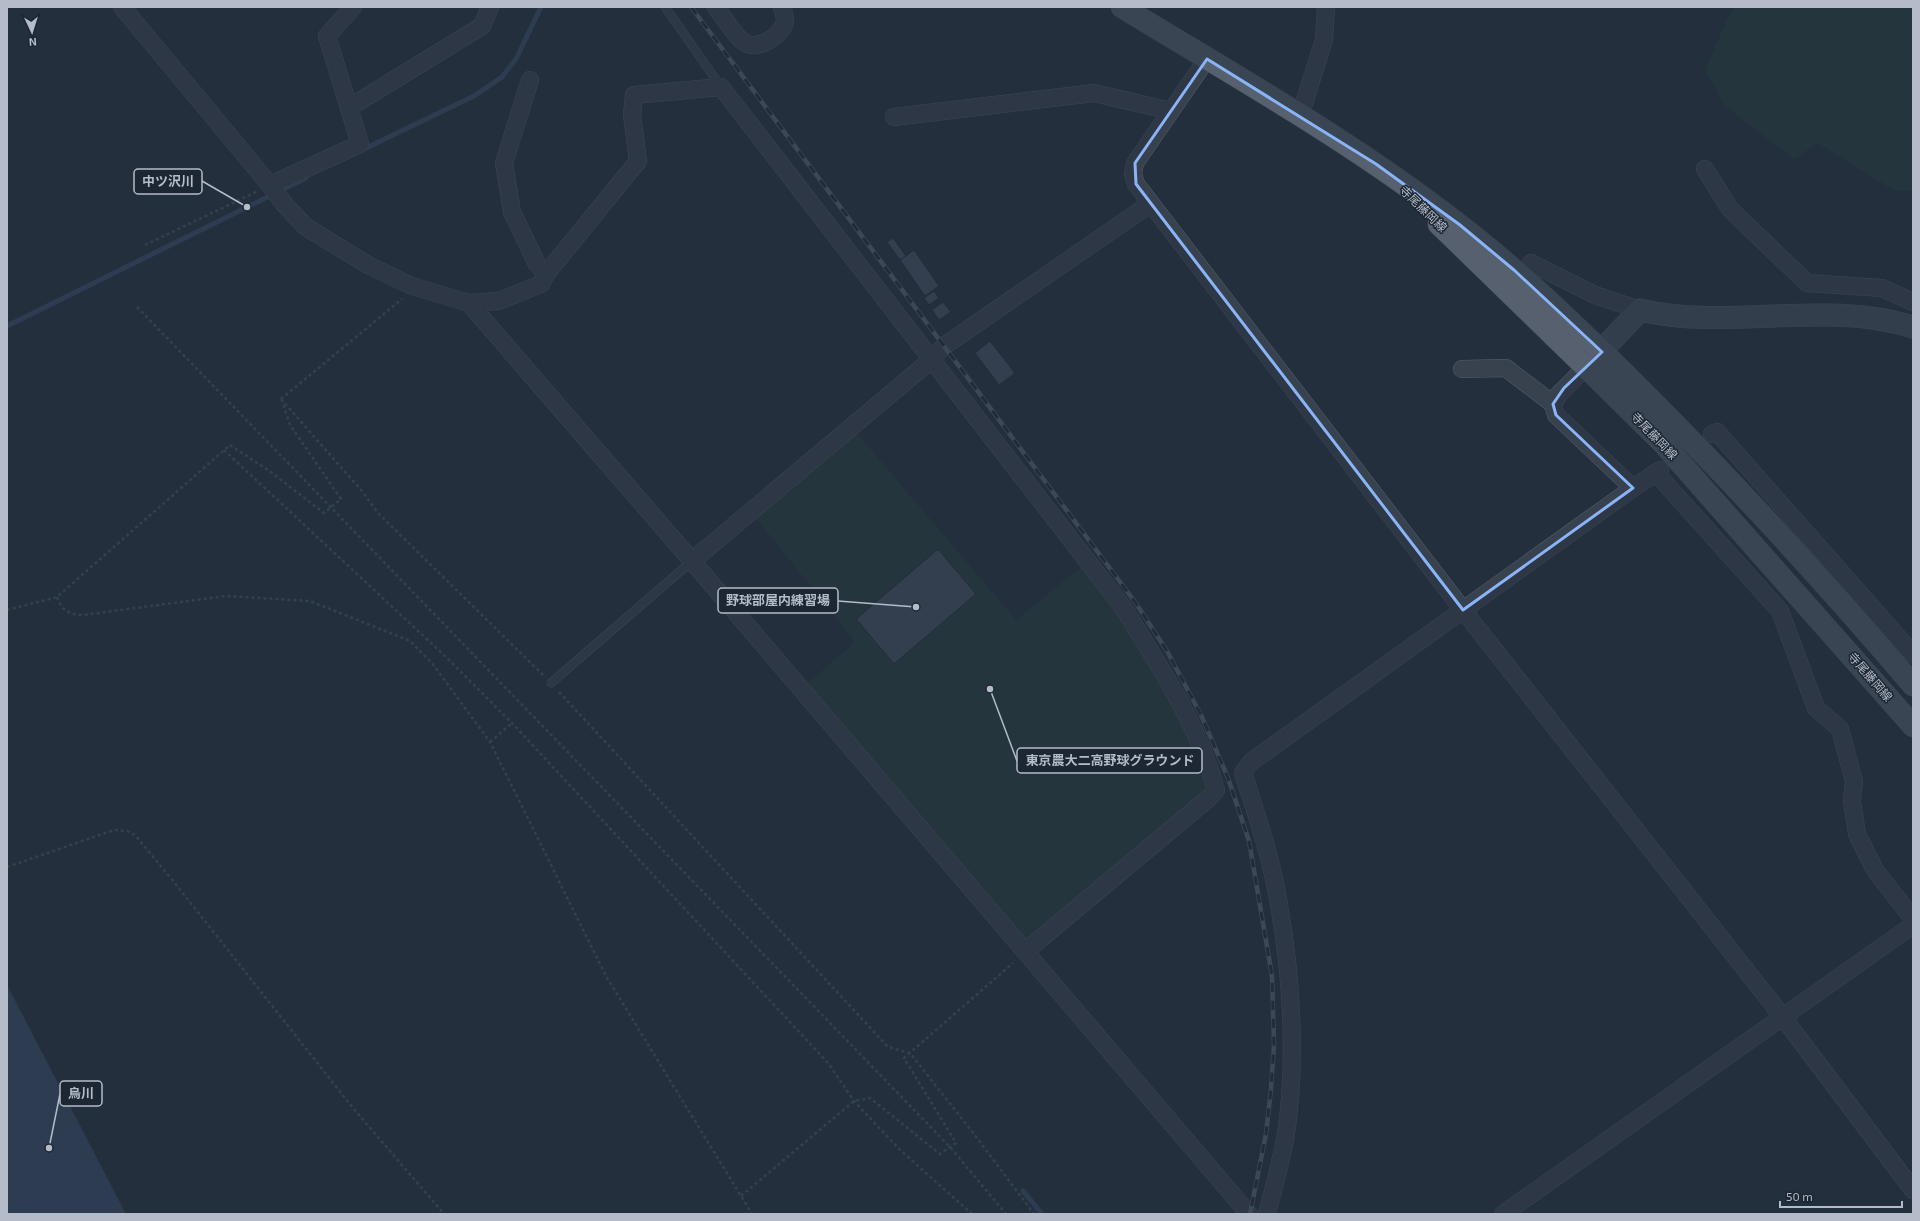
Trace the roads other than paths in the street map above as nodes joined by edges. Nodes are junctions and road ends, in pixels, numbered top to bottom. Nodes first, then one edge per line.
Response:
1 (122, 7) edge
2 (353, 7) edge
3 (490, 7) edge
4 (665, 7) edge
5 (716, 7) edge
6 (782, 7) edge
7 (1122, 7) edge
8 (1326, 7) edge
9 (1207, 59) junction
10 (530, 80) dead end
11 (721, 88) junction
12 (350, 107) junction
13 (1171, 111) junction
14 (1300, 116) junction
15 (894, 117) dead end
16 (1376, 164) junction
17 (1705, 169) dead end
18 (270, 185) junction
19 (1150, 204) junction
20 (1531, 263) dead end
21 (546, 274) junction
22 (1913, 302) edge
23 (469, 303) junction
24 (1640, 310) junction
25 (1913, 327) edge
26 (1602, 352) junction
27 (932, 360) junction
28 (1586, 367) junction
29 (1462, 369) dead end
30 (1553, 404) junction
31 (1712, 434) dead end
32 (1633, 488) junction
33 (692, 561) junction
34 (1463, 610) junction
35 (1913, 654) edge
36 (551, 683) road end
37 (1913, 685) edge
38 (1913, 726) edge
39 (1913, 919) edge
40 (1913, 925) edge
41 (1026, 951) junction
42 (1782, 1016) junction
43 (1913, 1190) edge
44 (1249, 1214) edge
45 (1267, 1214) edge
46 (1502, 1214) edge

1 - 18 street
2 - 12 street
3 - 12 street
4 - 11 lane
5 - 6 street
7 - 9 main road, 寺尾藤岡線
8 - 14 street
9 - 13 street
9 - 14 main road, 寺尾藤岡線
10 - 21 street
11 - 21 street
11 - 27 street
12 - 18 street
13 - 15 street
13 - 19 street
14 - 16 main road, 寺尾藤岡線
16 - 26 main road, 寺尾藤岡線
16 - 28 main road, 寺尾藤岡線
17 - 22 street
18 - 23 street
19 - 27 street
19 - 34 street
20 - 24 street
21 - 23 street
23 - 33 street
24 - 25 street
24 - 26 street
26 - 28 street
26 - 37 main road, 寺尾藤岡線
27 - 33 street
27 - 41 street
28 - 30 street
28 - 38 main road, 寺尾藤岡線
29 - 30 street
30 - 32 street
31 - 35 street
32 - 34 street
32 - 39 street
33 - 36 lane
33 - 41 street
34 - 42 street
34 - 45 street
40 - 42 street
41 - 44 street
42 - 43 street
42 - 46 street

